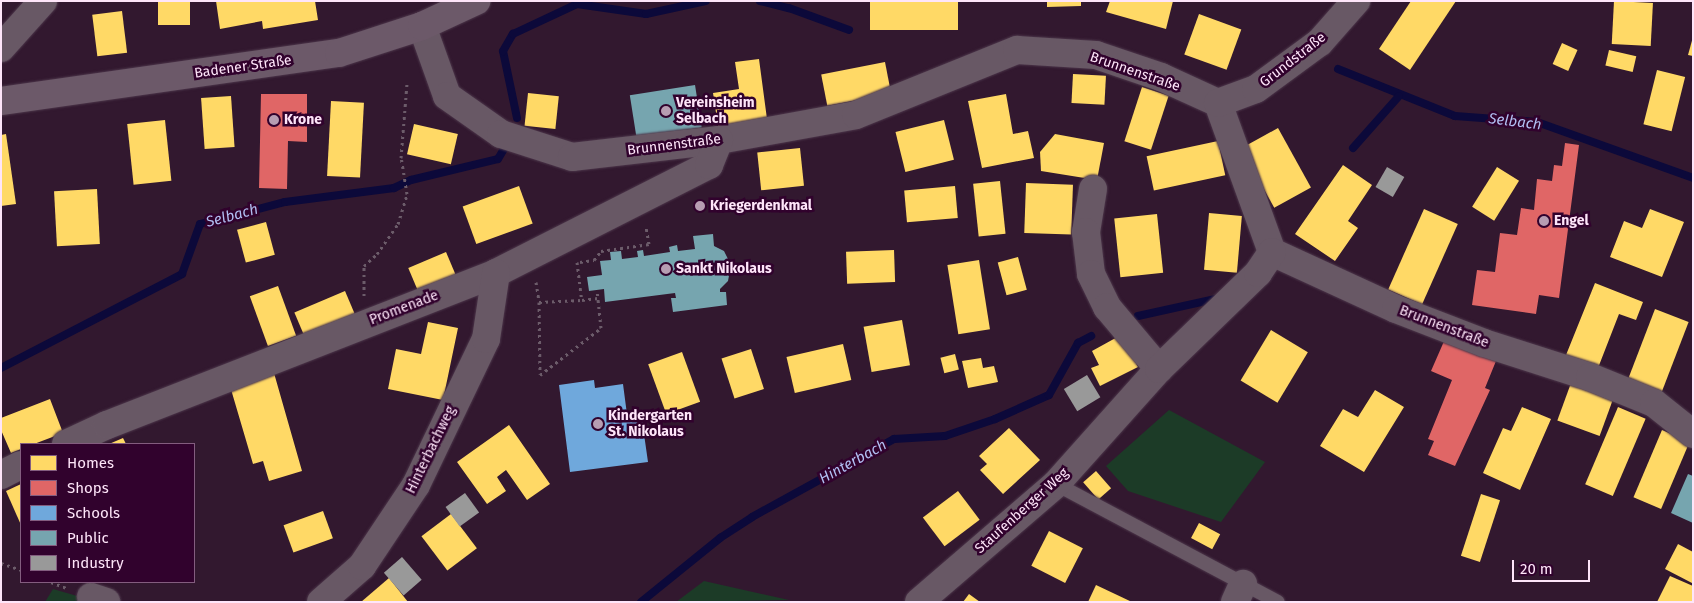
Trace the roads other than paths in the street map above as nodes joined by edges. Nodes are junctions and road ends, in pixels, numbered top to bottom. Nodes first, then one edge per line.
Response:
1 (44, 1) edge
2 (476, 1) edge
3 (1356, 1) edge
4 (422, 26) junction
5 (1, 48) edge
6 (1, 101) edge
7 (1218, 103) junction
8 (719, 140) junction
9 (1092, 189) dead end
10 (1272, 252) junction
11 (496, 273) junction
12 (1159, 369) junction
13 (1693, 434) edge
14 (68, 443) edge
15 (20, 466) edge
16 (1, 475) edge
17 (1056, 484) junction
18 (1239, 593) edge
19 (321, 602) edge
20 (919, 602) edge
21 (1278, 602) edge

1 - 5 street
2 - 4 main road, Badener Straße
3 - 7 street, Grundstraße
4 - 6 main road, Badener Straße
4 - 8 street, Brunnenstraße
7 - 8 street, Brunnenstraße
7 - 10 street
8 - 11 street, Promenade
9 - 12 street
10 - 12 street, Staufenberger Weg
10 - 13 street, Brunnenstraße
11 - 14 street, Promenade
11 - 19 street, Hinterbachweg
12 - 17 street, Staufenberger Weg
15 - 16 street
17 - 18 lane
17 - 20 street, Staufenberger Weg
18 - 21 lane

